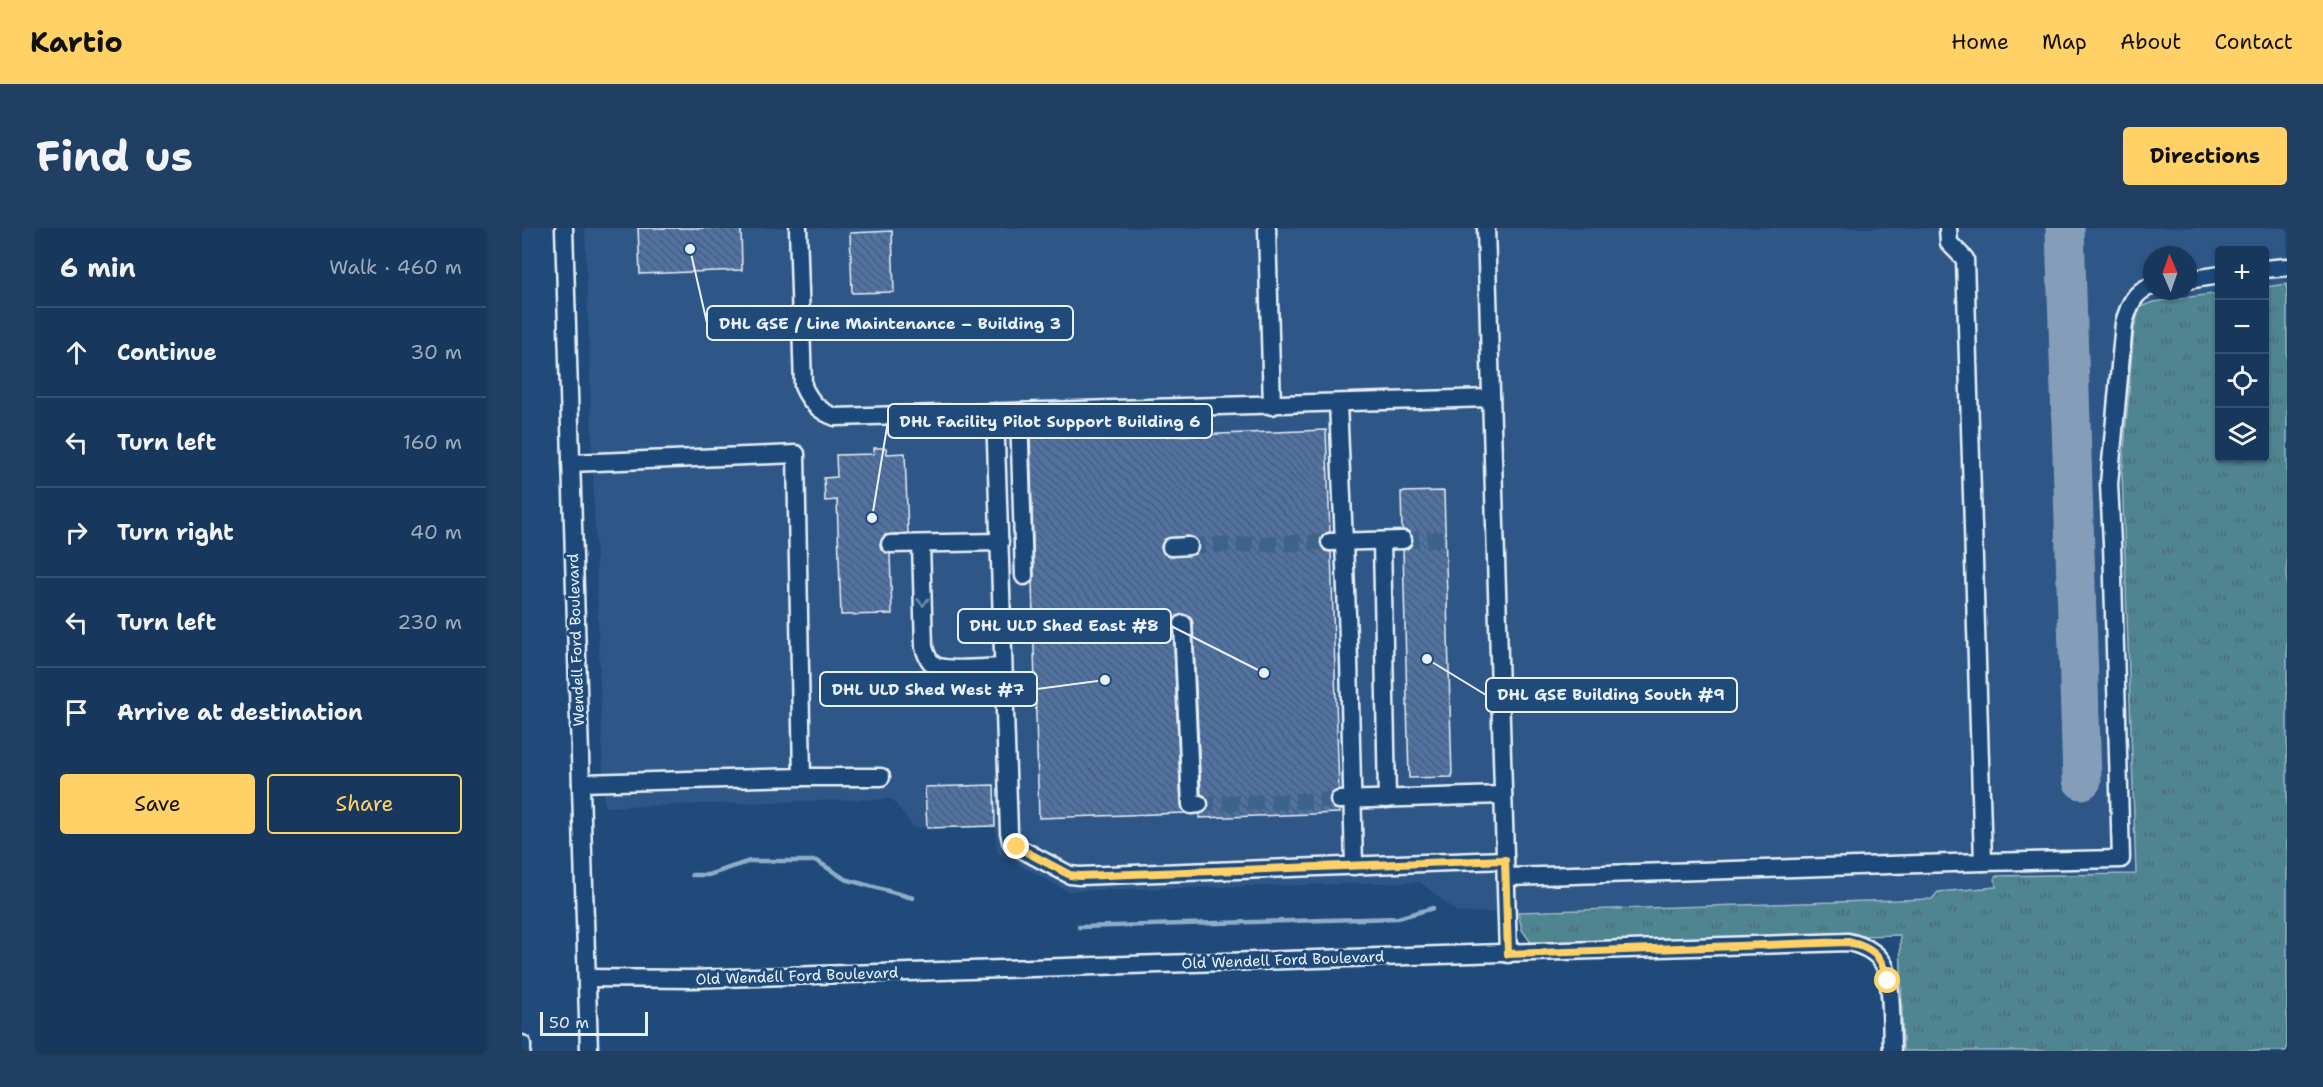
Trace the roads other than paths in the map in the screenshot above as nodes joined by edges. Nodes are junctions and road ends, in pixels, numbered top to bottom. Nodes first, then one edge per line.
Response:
1 (564, 228) edge
2 (798, 228) edge
3 (1267, 228) edge
4 (1486, 228) edge
5 (1948, 228) edge
6 (2287, 267) edge
7 (2269, 269) edge
8 (2215, 276) edge
9 (2197, 279) edge
10 (2143, 288) edge
11 (1491, 398) junction
12 (1338, 403) junction
13 (1272, 406) junction
14 (996, 412) junction
15 (1018, 412) junction
16 (571, 463) junction
17 (1382, 540) junction
18 (1403, 540) tunnel mouth
19 (1000, 542) junction
20 (1337, 542) junction
21 (890, 544) dead end
22 (921, 544) junction
23 (1189, 546) tunnel mouth
24 (1171, 547) dead end
25 (1024, 576) dead end
26 (1184, 624) dead end
27 (1004, 667) junction
28 (802, 777) junction
29 (881, 777) dead end
30 (581, 783) junction
31 (1503, 795) junction
32 (1387, 799) junction
33 (1346, 800) junction
34 (1199, 804) dead end
35 (1983, 862) junction
36 (1354, 866) junction
37 (1506, 869) junction
38 (1508, 954) junction
39 (587, 978) junction
40 (522, 1044) edge
41 (522, 1051) edge
42 (589, 1051) edge
43 (1892, 1051) edge

1 - 16 street, Wendell Ford Boulevard
2 - 14 street
3 - 13 street
4 - 11 street
5 - 35 street
6 - 7 street
8 - 9 street
10 - 35 street
11 - 12 street
11 - 31 street
12 - 13 street
12 - 20 street
13 - 15 street
14 - 15 street
14 - 19 street
15 - 25 street
16 - 28 street
16 - 30 street, Wendell Ford Boulevard
17 - 18 street
17 - 20 street
17 - 32 street
19 - 22 street
19 - 27 street
20 - 33 street
21 - 22 street
22 -> 27 street
23 - 24 street
26 - 34 street
27 - 36 street
28 - 29 street
28 - 30 street
30 - 39 street, Wendell Ford Boulevard
31 - 32 street
31 - 37 street
32 - 33 street
33 - 36 street
35 - 37 street
36 - 37 street
37 - 38 street
38 - 39 street, Old Wendell Ford Boulevard
38 - 43 street, Old Wendell Ford Boulevard
39 - 42 street, Wendell Ford Boulevard
40 - 41 street

